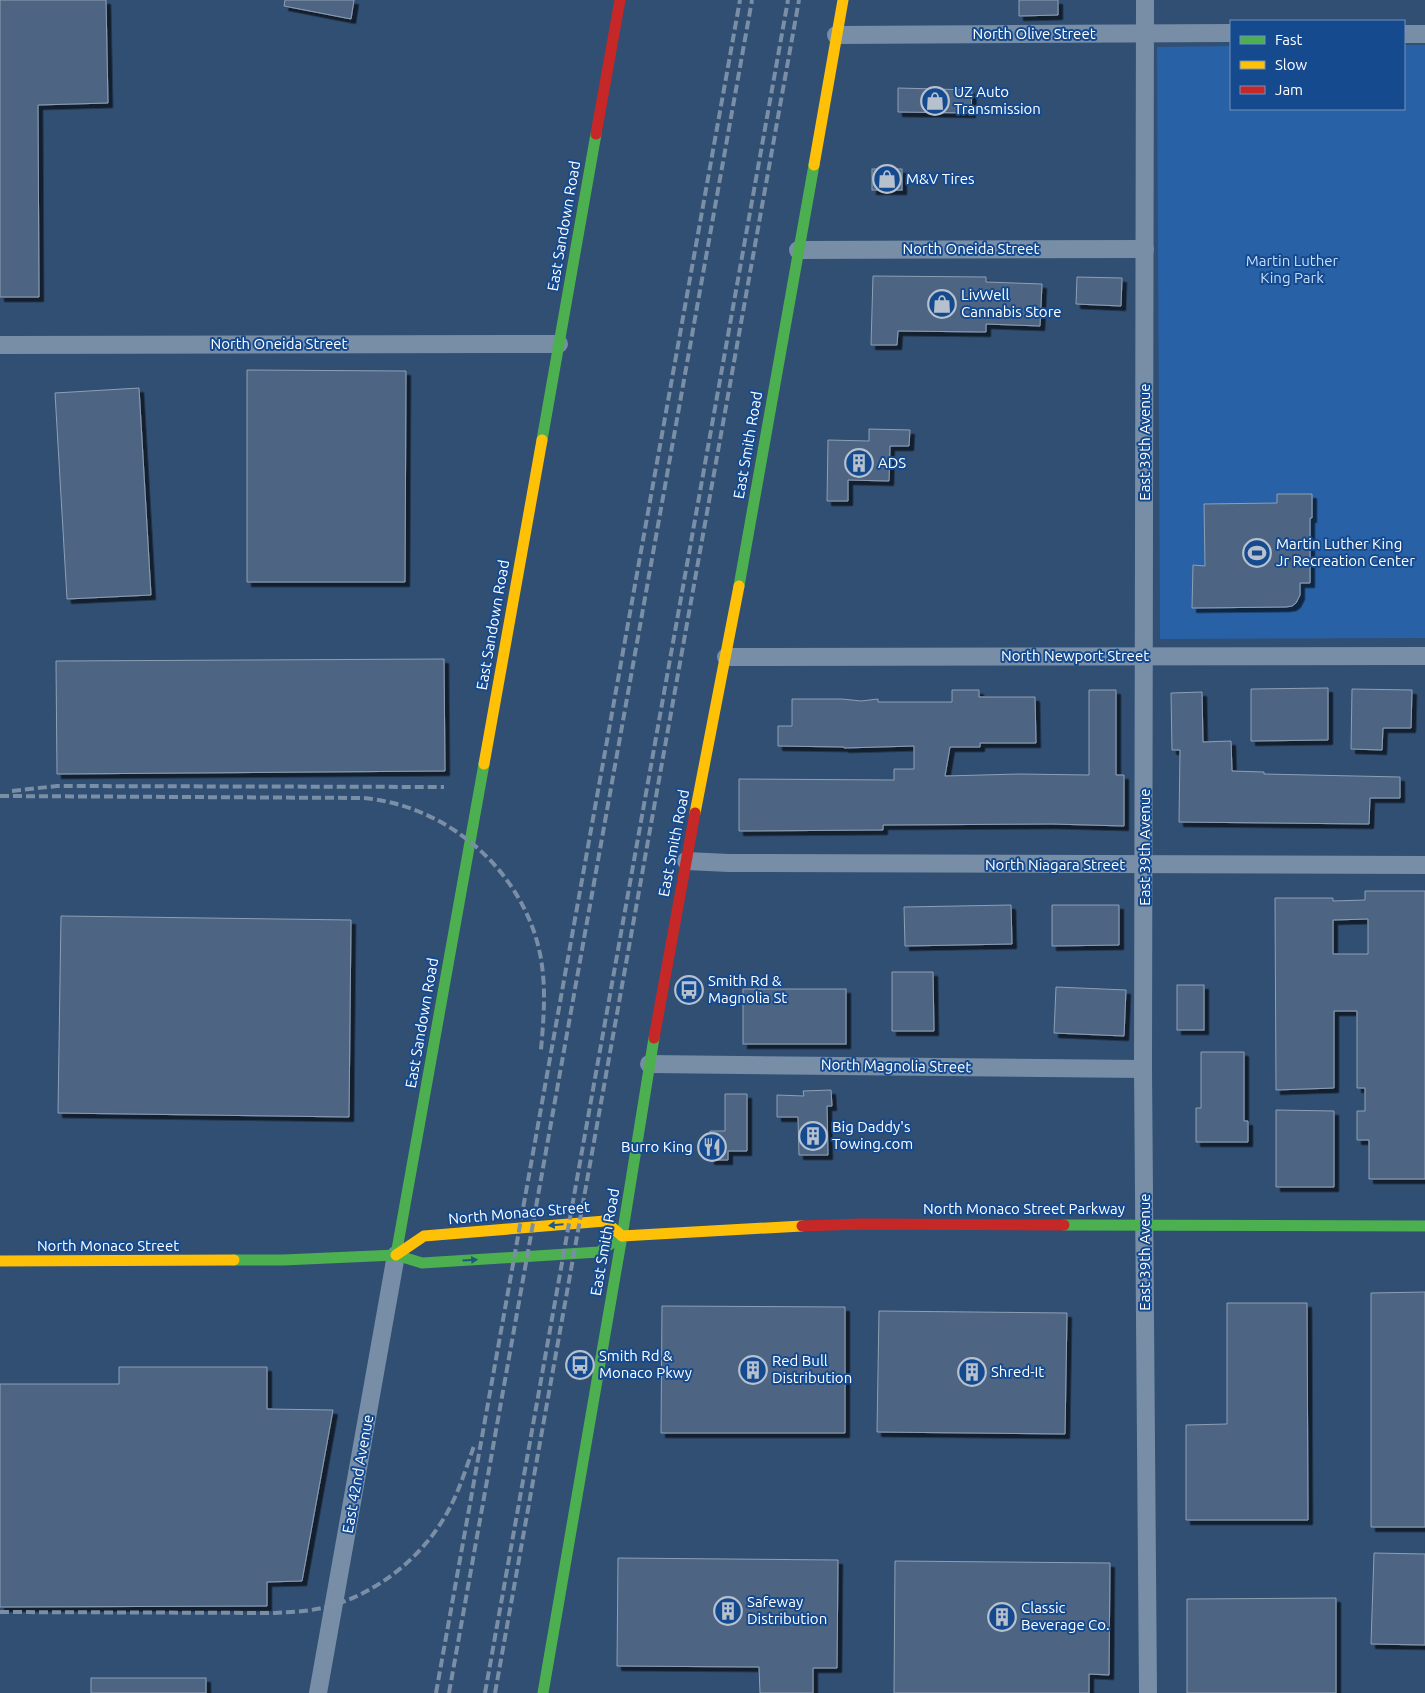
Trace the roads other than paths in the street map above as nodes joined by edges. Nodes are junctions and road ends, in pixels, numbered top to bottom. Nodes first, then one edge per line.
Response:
1 (620, 0) edge
2 (842, 0) edge
3 (1145, 0) edge
4 (1230, 33) edge
5 (1145, 34) junction
6 (1405, 34) edge
7 (1425, 34) edge
8 (836, 35) junction
9 (1145, 249) junction
10 (798, 250) junction
11 (559, 344) junction
12 (0, 345) edge
13 (1145, 656) junction
14 (1425, 656) edge
15 (726, 657) junction
16 (686, 861) junction
17 (1145, 865) junction
18 (1425, 866) edge
19 (649, 1064) junction
20 (1143, 1069) junction
21 (1145, 1225) junction
22 (1425, 1226) edge
23 (622, 1236) junction
24 (396, 1255) junction
25 (0, 1262) edge
26 (318, 1693) edge
27 (543, 1693) edge
28 (1148, 1693) edge

1 - 11 street, East Sandown Road
2 - 8 street, East Smith Road
3 - 5 street, East 39th Avenue
4 - 5 street, North Olive Street
5 - 8 street, North Olive Street
5 - 9 street, East 39th Avenue
6 - 7 street
8 - 10 street, East Smith Road
9 - 10 street, North Oneida Street
9 - 13 street, East 39th Avenue
10 - 15 street, East Smith Road
11 - 12 street, North Oneida Street
11 - 24 street, East Sandown Road
13 - 14 street, North Newport Street
13 - 15 street, North Newport Street
13 - 17 street, East 39th Avenue
15 - 16 street, East Smith Road
16 - 17 street, North Niagara Street
16 - 19 street, East Smith Road
17 - 18 street, North Niagara Street
17 - 20 street, East 39th Avenue
19 - 20 street, North Magnolia Street
19 - 23 street, East Smith Road
20 - 21 street, East 39th Avenue
21 - 22 street, North Monaco Street Parkway
21 - 23 street, North Monaco Street Parkway
21 - 28 street, East 39th Avenue
24 -> 23 street, North Monaco Street
23 -> 24 street, North Monaco Street
23 - 27 street, East Smith Road
24 - 25 street, North Monaco Street
24 - 26 street, East 42nd Avenue

